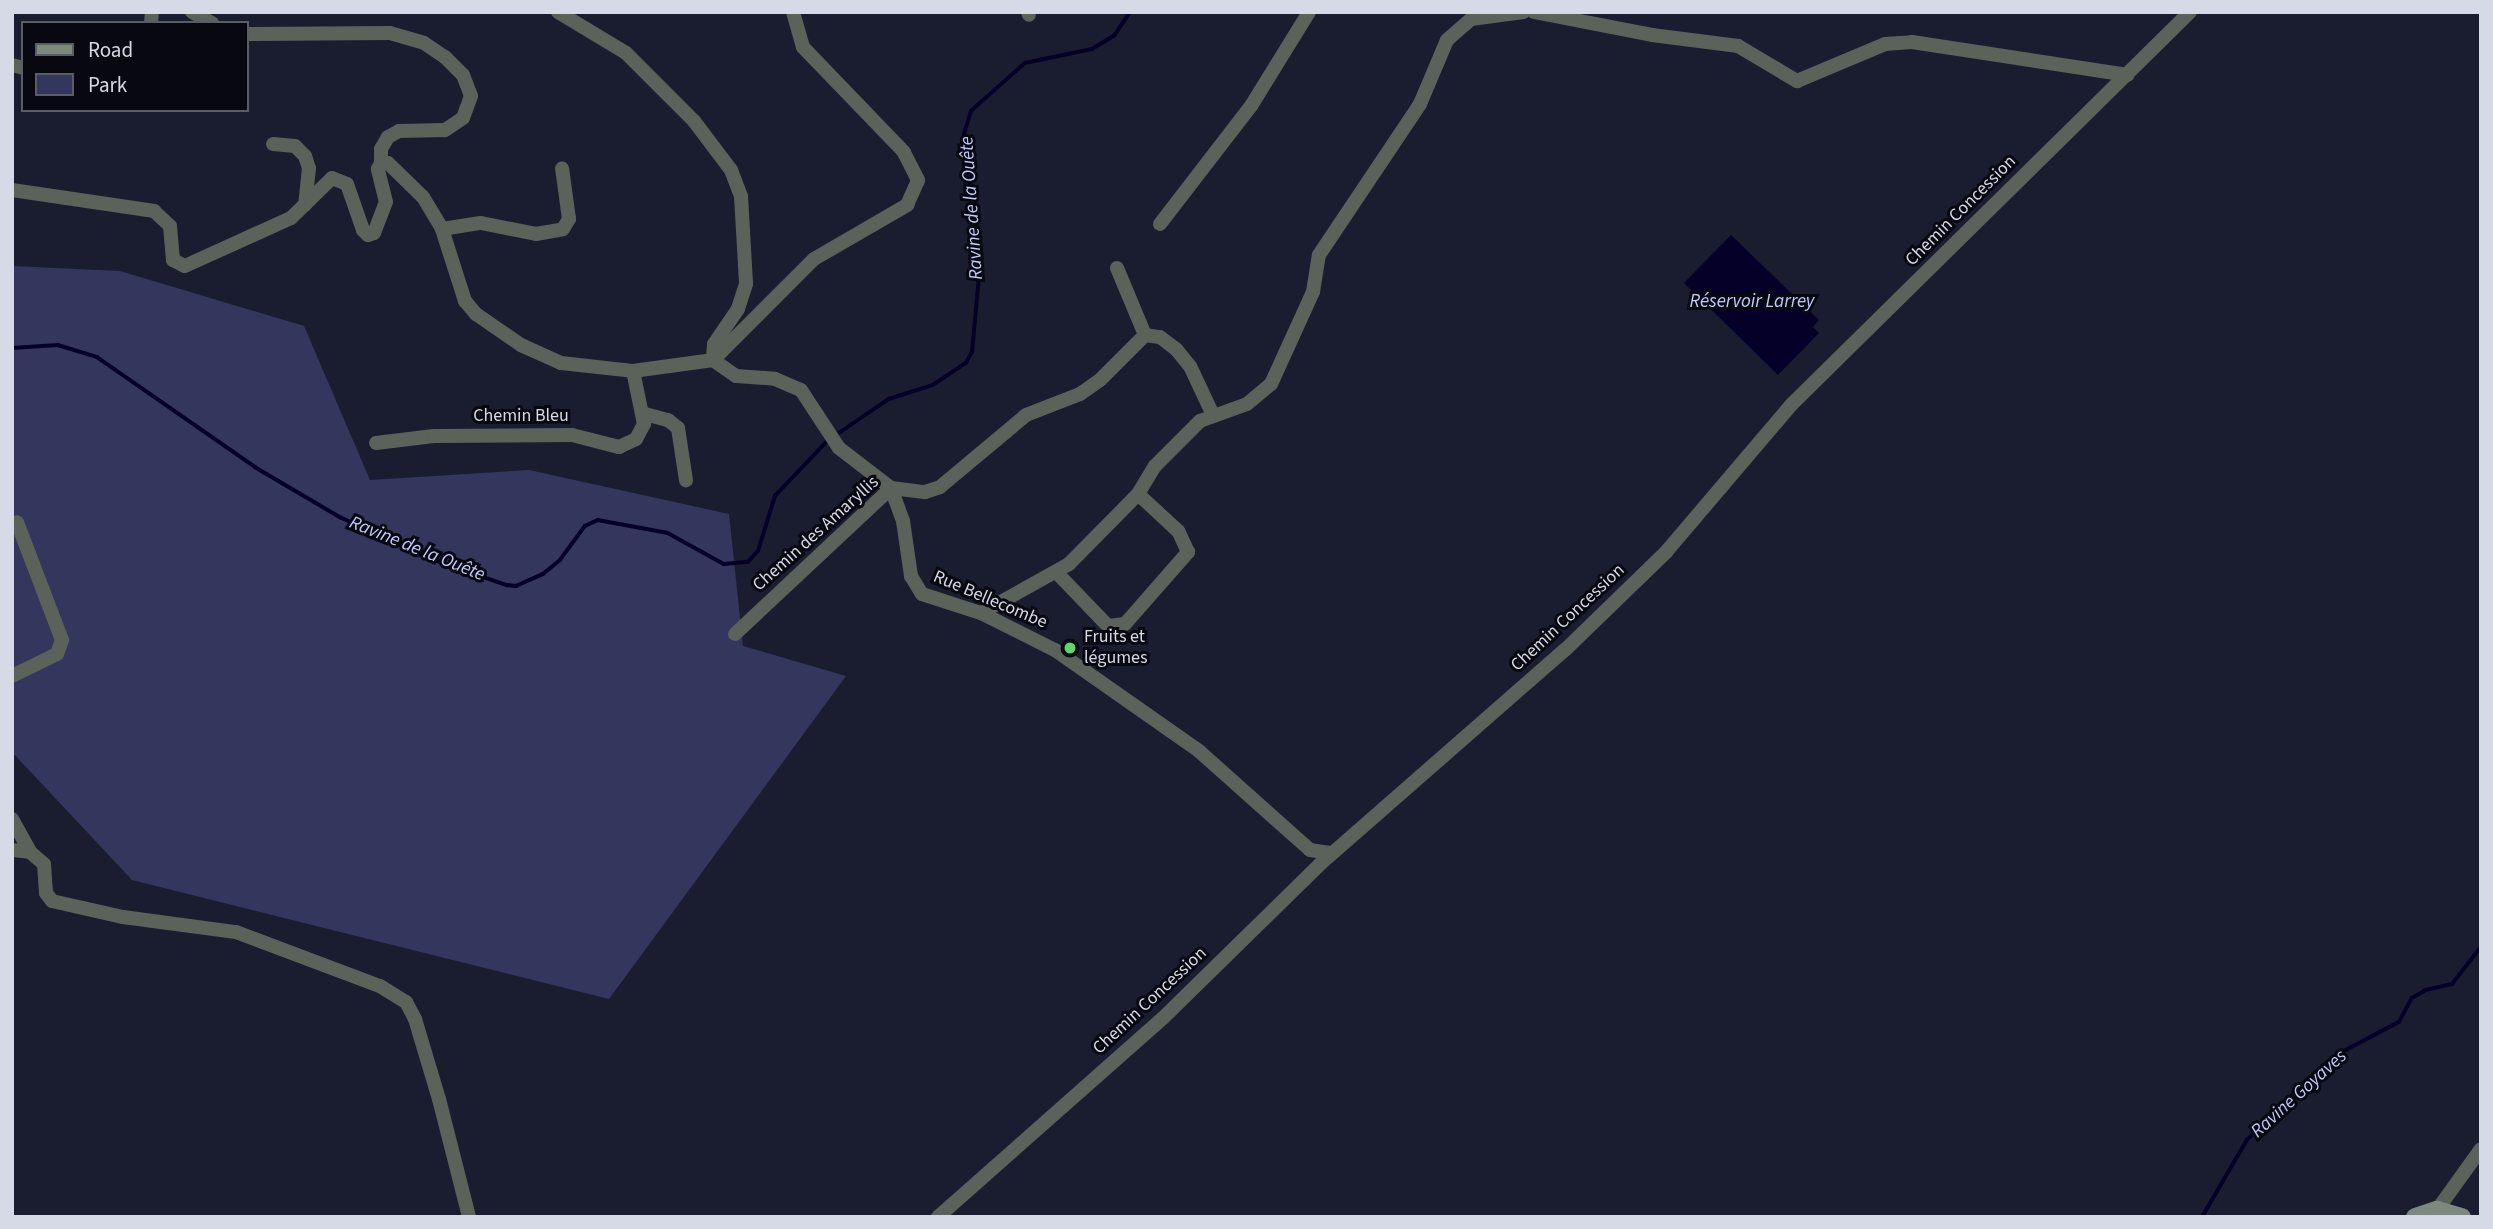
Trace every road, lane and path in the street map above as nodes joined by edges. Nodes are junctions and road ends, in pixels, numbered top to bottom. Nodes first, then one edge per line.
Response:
1 (192, 12) edge
2 (558, 12) edge
3 (793, 12) edge
4 (1309, 12) edge
5 (1524, 12) edge
6 (1534, 12) edge
7 (2190, 12) edge
8 (208, 21) edge
9 (248, 34) edge
10 (2127, 75) junction
11 (273, 144) dead end
12 (381, 163) junction
13 (562, 168) dead end
14 (12, 190) edge
15 (302, 211) junction
16 (1160, 224) dead end
17 (442, 229) junction
18 (1117, 268) dead end
19 (1145, 335) junction
20 (713, 360) junction
21 (633, 371) junction
22 (1212, 413) junction
23 (645, 414) junction
24 (376, 443) dead end
25 (686, 480) dead end
26 (891, 488) junction
27 (1138, 494) junction
28 (17, 522) dead end
29 (1057, 573) junction
30 (981, 613) junction
31 (735, 634) dead end
32 (12, 676) edge
33 (12, 819) edge
34 (12, 850) edge
35 (30, 852) junction
36 (1332, 853) junction
37 (2481, 1149) edge
38 (2437, 1210) junction
39 (469, 1217) edge
40 (938, 1217) edge
41 (2415, 1217) edge
42 (2462, 1217) edge

1 - 8 street
2 - 20 street
3 - 20 street
4 - 16 street
5 - 22 street
6 - 10 street
7 - 10 street, Chemin Concession
9 - 12 street
10 - 36 street, Chemin Concession
11 - 15 street
12 - 15 street
12 - 17 street
13 - 17 street
14 - 15 street
17 - 21 street
18 - 19 street
19 - 22 street
19 - 26 street, Chemin des Amaryllis
20 - 21 street
20 - 26 street
21 - 23 street
22 - 27 street
23 - 24 street, Chemin Bleu
23 - 25 street
26 - 30 street, Rue Bellecombe
26 - 31 street, Chemin des Amaryllis
27 - 29 street
27 - 29 street
28 - 32 street
29 - 30 street
30 - 36 street, Rue Bellecombe
33 - 35 street
34 - 35 street
35 - 39 street
36 - 40 street, Chemin Concession
37 - 38 street
38 - 41 main road
38 - 42 main road

